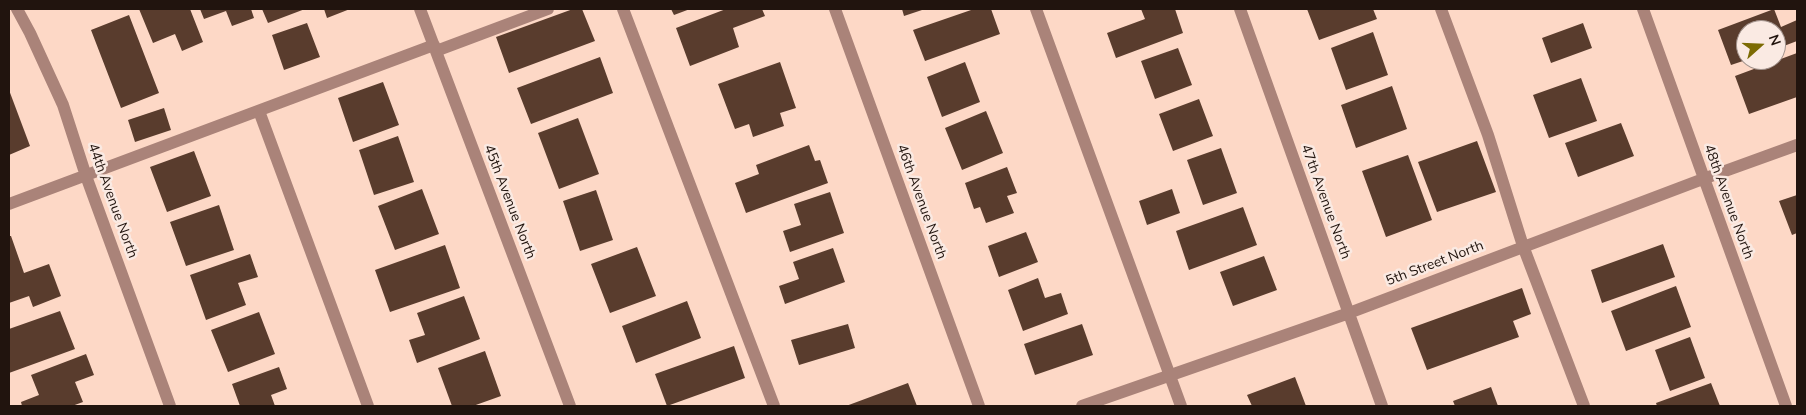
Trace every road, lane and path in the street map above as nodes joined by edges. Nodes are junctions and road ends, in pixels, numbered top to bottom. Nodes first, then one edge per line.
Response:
1 (16, 9) edge
2 (420, 9) edge
3 (548, 9) edge
4 (622, 9) edge
5 (835, 9) edge
6 (1036, 9) edge
7 (1240, 9) edge
8 (1441, 9) edge
9 (1642, 9) edge
10 (435, 48) junction
11 (259, 111) junction
12 (1797, 145) edge
13 (86, 176) junction
14 (1703, 179) junction
15 (9, 204) edge
16 (1523, 246) junction
17 (1349, 313) junction
18 (1170, 376) junction
19 (170, 406) edge
20 (368, 406) edge
21 (570, 406) edge
22 (774, 406) edge
23 (979, 406) edge
24 (1082, 406) edge
25 (1182, 406) edge
26 (1382, 406) edge
27 (1584, 406) edge
28 (1786, 406) edge

1 - 13 street, 44th Avenue North
2 - 10 street, 45th Avenue North
3 - 10 street
4 - 22 street
5 - 23 street, 46th Avenue North
6 - 18 street
7 - 17 street, 47th Avenue North
8 - 16 street
9 - 14 street, 48th Avenue North
10 - 11 street
10 - 21 street, 45th Avenue North
11 - 13 street
11 - 20 street
12 - 14 street, 5th Street North
13 - 15 street
13 - 19 street, 44th Avenue North
14 - 16 street, 5th Street North
14 - 28 street, 48th Avenue North
16 - 17 street, 5th Street North
16 - 27 street
17 - 18 street, 5th Street North
17 - 26 street, 47th Avenue North
18 - 24 street, 5th Street North
18 - 25 street

